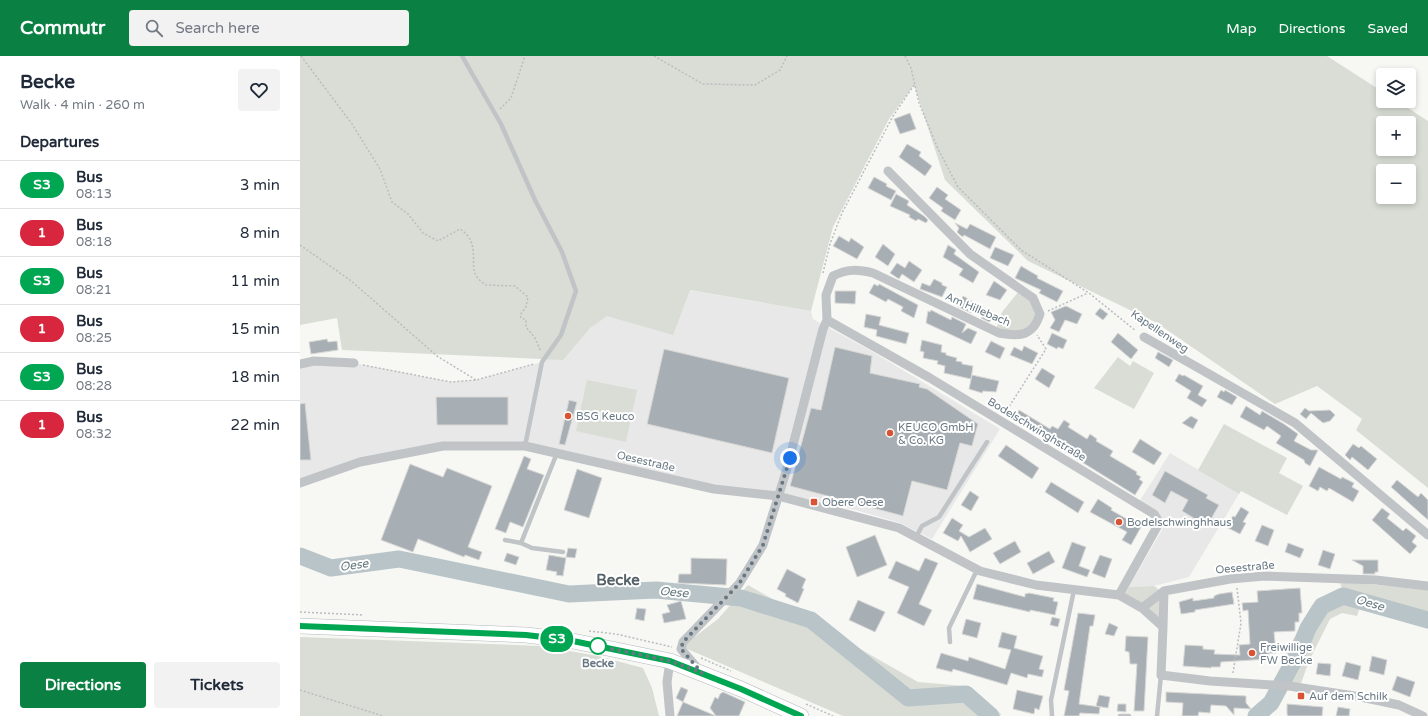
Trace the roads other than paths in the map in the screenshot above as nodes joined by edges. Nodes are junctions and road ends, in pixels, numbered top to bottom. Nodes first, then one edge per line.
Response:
1 (462, 56) edge
2 (888, 171) dead end
3 (827, 320) junction
4 (1144, 337) road end
5 (354, 363) road end
6 (300, 364) edge
7 (987, 442) dead end
8 (525, 446) junction
9 (557, 453) junction
10 (300, 483) edge
11 (778, 496) junction
12 (1428, 535) edge
13 (916, 537) junction
14 (505, 540) dead end
15 (521, 544) junction
16 (563, 552) dead end
17 (977, 570) junction
18 (1428, 586) edge
19 (1074, 590) junction
20 (1164, 591) junction
21 (1119, 595) junction
22 (1142, 608) junction
23 (300, 626) edge
24 (1163, 627) junction
25 (950, 642) dead end
26 (670, 661) junction
27 (702, 673) junction
28 (1161, 675) junction
29 (670, 716) edge
30 (801, 716) edge
31 (1052, 716) edge
32 (1120, 716) edge
33 (1129, 716) edge
34 (1157, 716) edge
35 (1423, 716) edge

1 - 8 lane
2 - 3 street, Am Hillebach
3 - 11 street
3 - 21 street, Bodelschwinghstraße
4 - 12 street, Kapellenweg
5 - 6 street
7 - 13 lane
8 - 9 street, Oesestraße
8 - 10 street, Oesestraße
9 - 11 street, Oesestraße
9 - 15 lane
11 - 13 street, Oesestraße
11 - 27 street
13 - 17 street, Oesestraße
14 - 15 lane
15 - 16 lane
17 - 19 street, Oesestraße
17 - 25 lane
18 - 20 street, Oesestraße
19 - 21 street, Oesestraße
19 - 31 lane
20 - 22 street, Oesestraße
20 - 24 street
21 - 22 street, Oesestraße
22 - 24 street
23 - 26 main road
24 - 28 street
26 - 27 main road
26 - 29 street
27 - 30 main road
28 - 34 lane
28 - 35 street
32 - 33 lane

